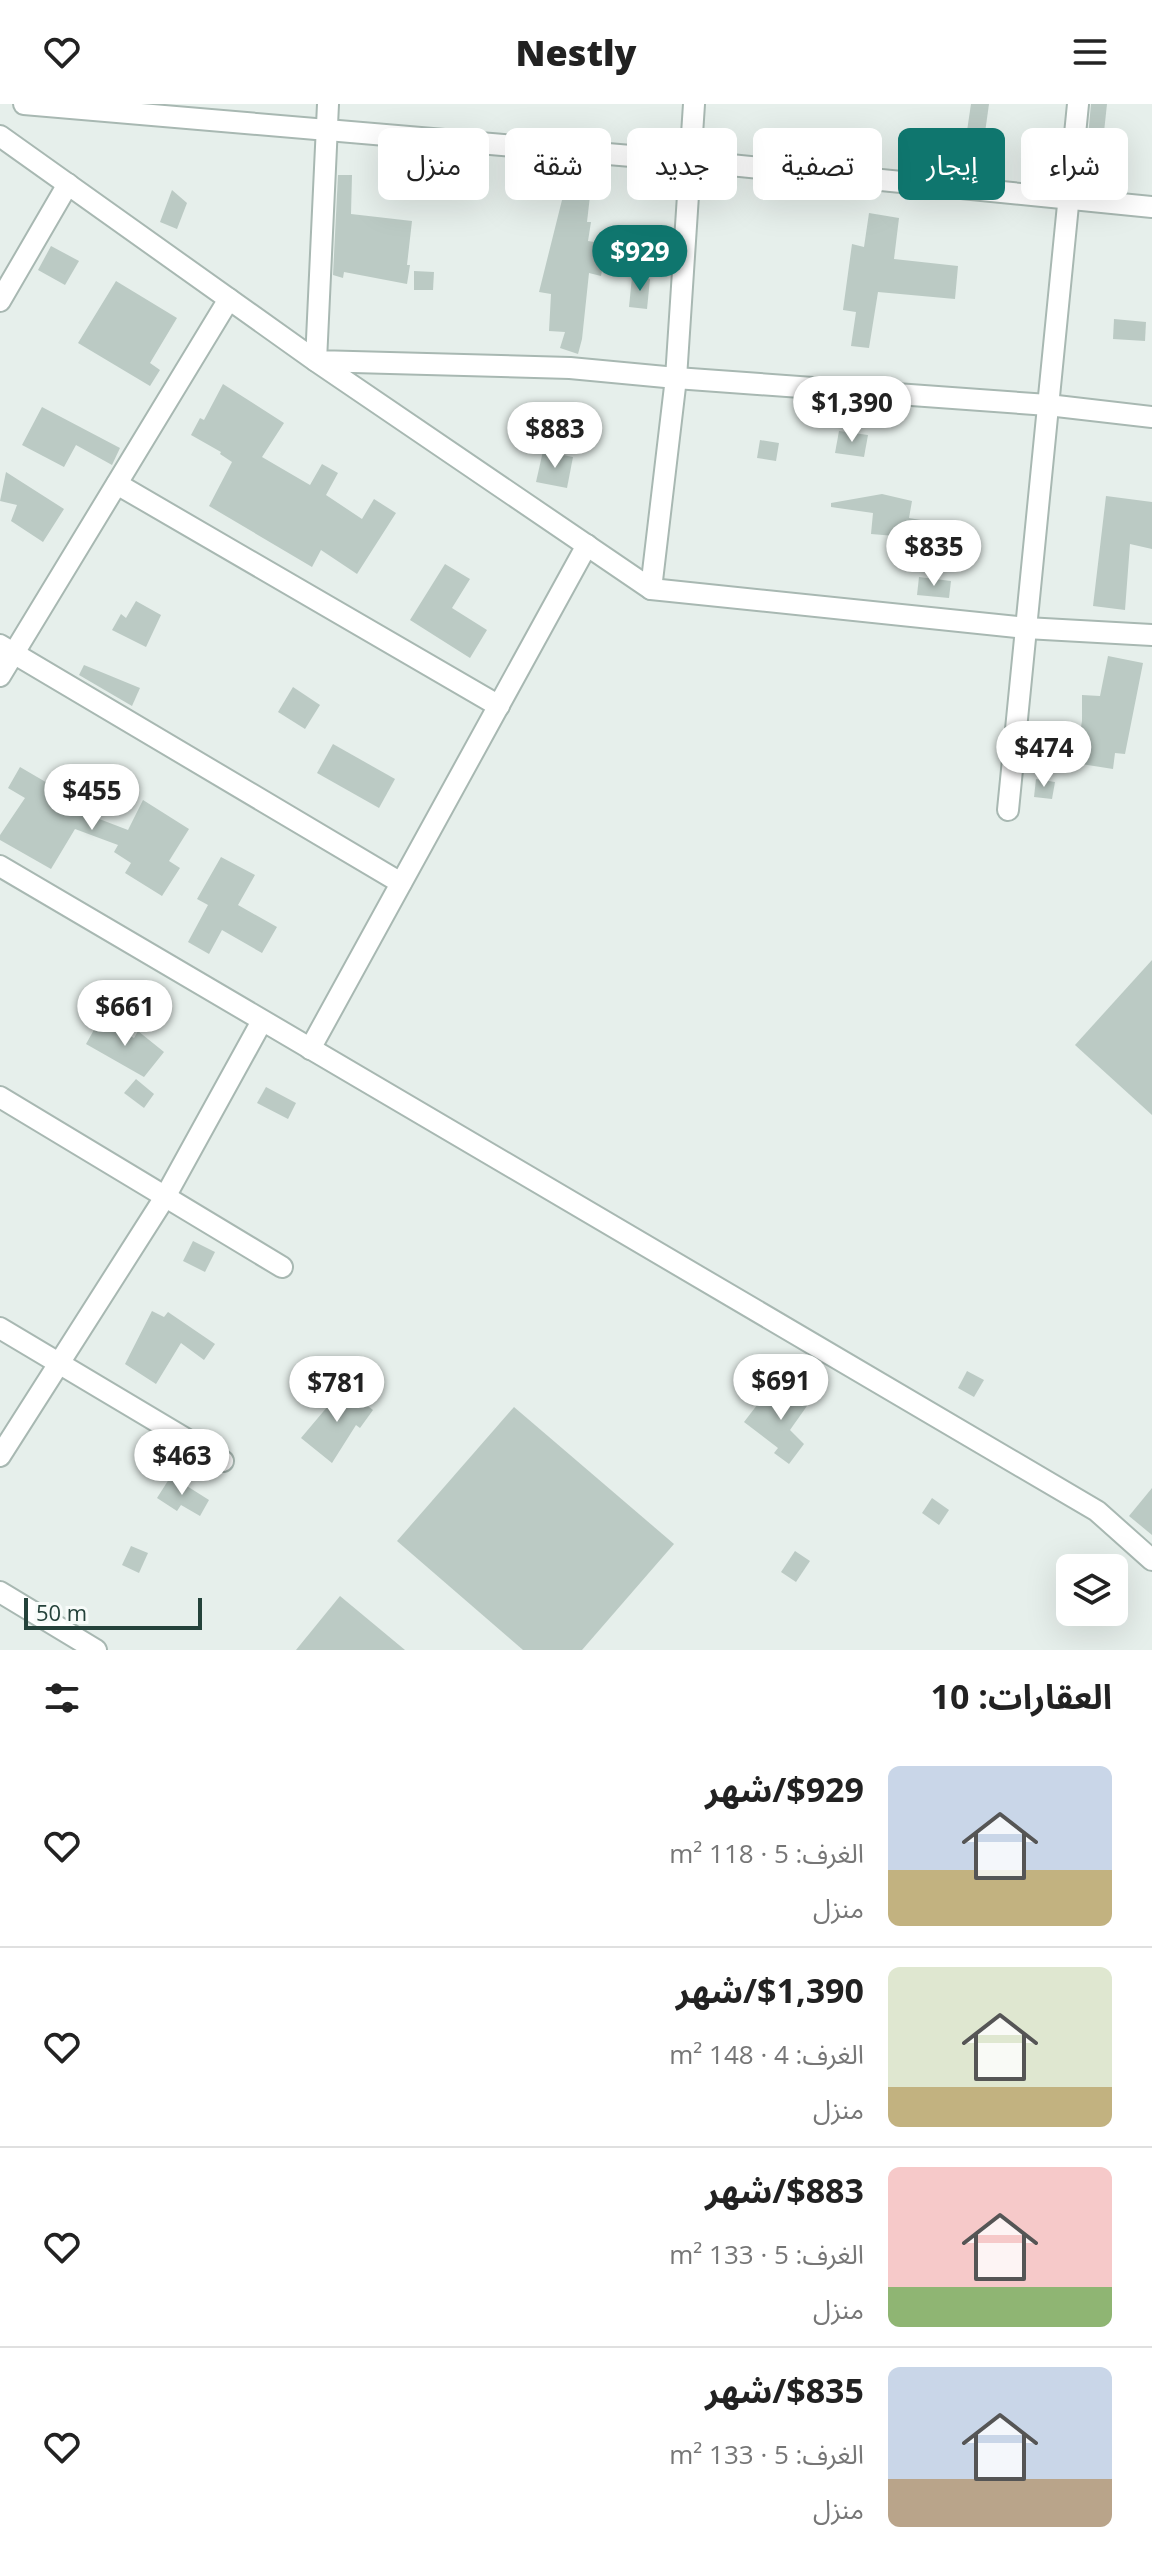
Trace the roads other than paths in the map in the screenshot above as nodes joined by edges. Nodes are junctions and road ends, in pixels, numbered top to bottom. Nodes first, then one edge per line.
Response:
1 (24, 104) edge
2 (328, 104) edge
3 (694, 104) edge
4 (1078, 104) edge
5 (692, 128) edge
6 (1076, 128) edge
7 (327, 130) junction
8 (0, 136) edge
9 (627, 156) edge
10 (737, 166) edge
11 (68, 184) junction
12 (1021, 194) edge
13 (687, 200) edge
14 (1070, 200) edge
15 (1080, 200) edge
16 (1152, 207) edge
17 (229, 299) junction
18 (0, 301) edge
19 (316, 361) junction
20 (676, 378) junction
21 (1048, 405) junction
22 (1152, 417) edge
23 (117, 484) junction
24 (587, 545) junction
25 (651, 589) junction
26 (1026, 628) junction
27 (1152, 635) edge
28 (7, 649) edge
29 (0, 676) edge
30 (499, 706) junction
31 (1008, 810) dead end
32 (0, 866) edge
33 (401, 883) junction
34 (262, 1021) junction
35 (310, 1049) junction
36 (0, 1097) edge
37 (165, 1197) junction
38 (282, 1267) dead end
39 (0, 1328) edge
40 (59, 1363) junction
41 (0, 1456) edge
42 (223, 1461) dead end
43 (1152, 1560) edge
44 (0, 1592) edge
45 (96, 1650) edge

1 - 7 street
2 - 7 street
3 - 5 street
4 - 6 street
7 - 9 street
7 - 19 street
8 - 11 street
10 - 12 street
11 - 17 street
11 - 18 street
13 - 20 street
14 - 21 street
15 - 16 street
17 - 19 street
17 - 23 street
19 - 20 street
19 - 24 street
20 - 21 street
20 - 25 street
21 - 22 street
21 - 26 street
23 - 28 street
23 - 30 street
24 - 25 street
24 - 30 street
25 - 26 street
26 - 27 street
26 - 31 street
28 - 29 street
28 - 33 street
30 - 33 street
32 - 34 street
33 - 35 street
34 - 35 street
34 - 37 street
35 - 43 street
36 - 37 street
37 - 38 street
37 - 40 street
39 - 40 street
40 - 41 street
40 - 42 street
44 - 45 street

